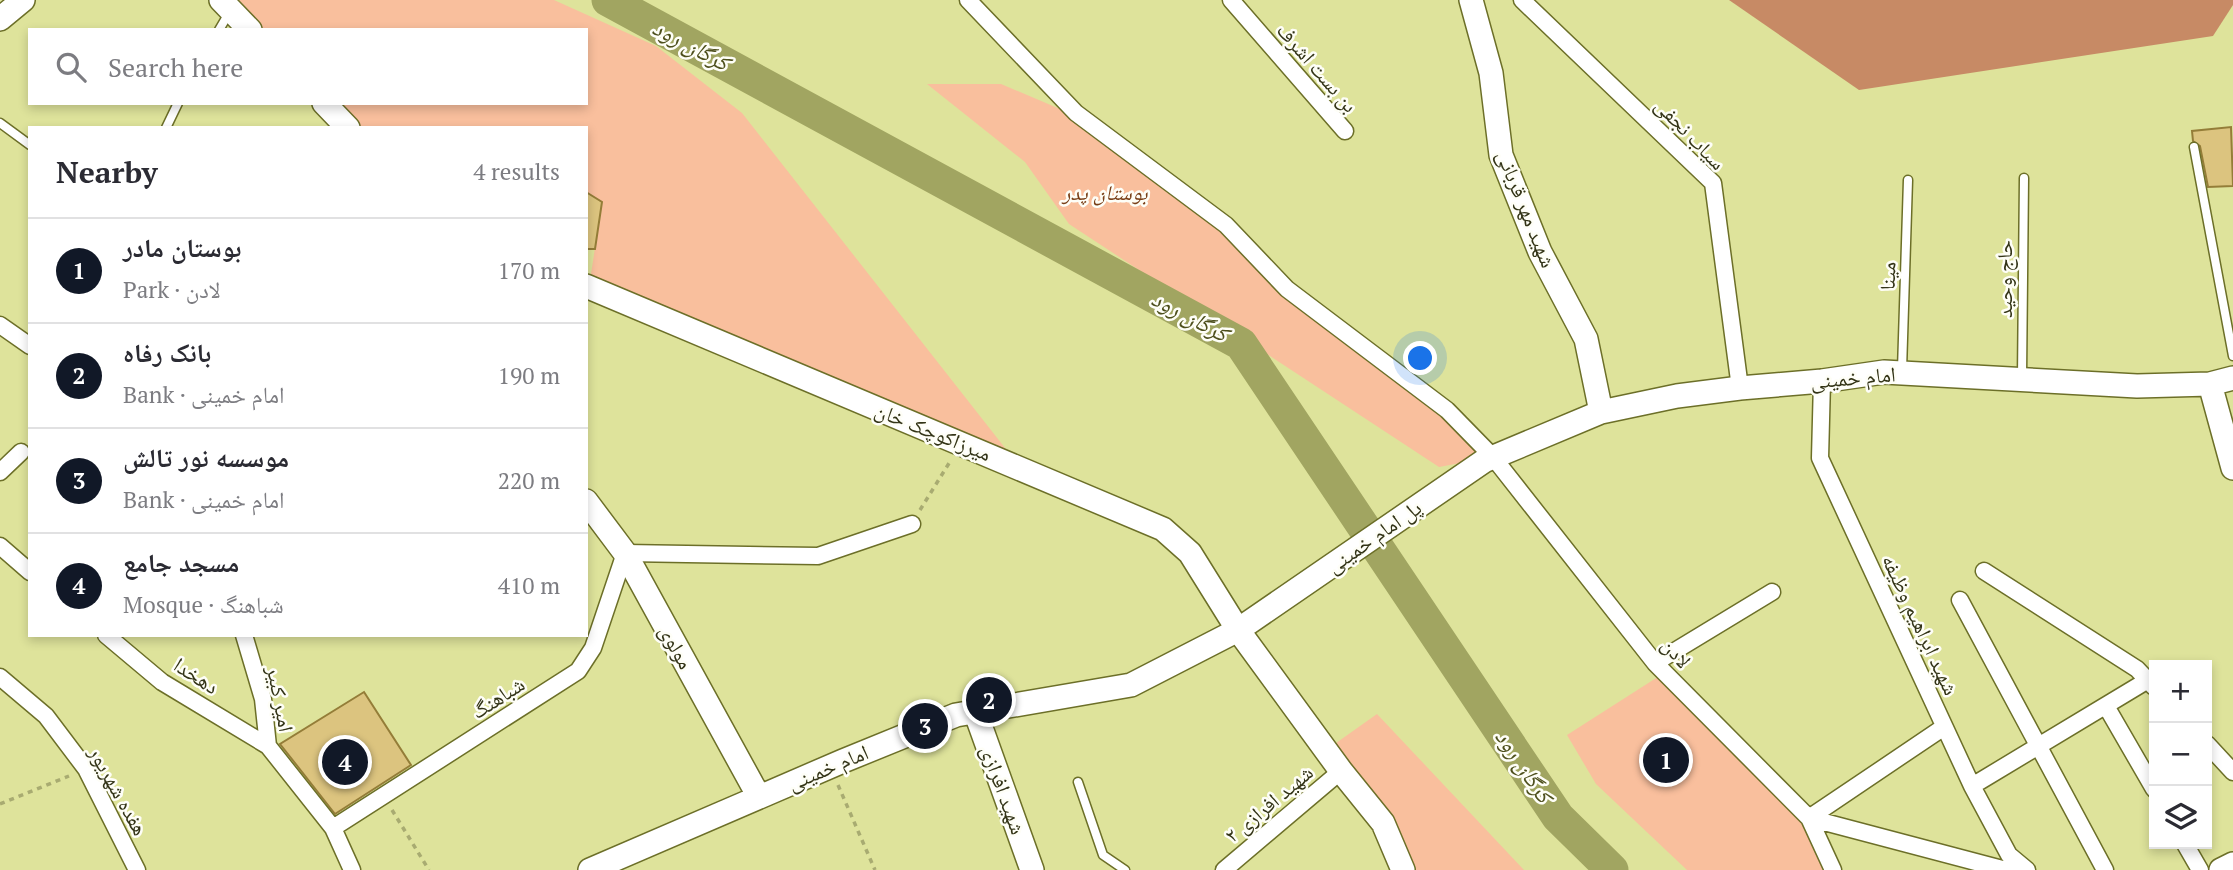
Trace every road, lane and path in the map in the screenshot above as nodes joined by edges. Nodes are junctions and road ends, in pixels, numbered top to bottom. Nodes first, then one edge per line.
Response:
1 (23, 0) edge
2 (968, 0) edge
3 (1231, 0) edge
4 (1471, 0) edge
5 (1522, 0) edge
6 (223, 13) edge
7 (0, 19) edge
8 (247, 28) edge
9 (177, 105) edge
10 (326, 105) edge
11 (0, 123) edge
12 (167, 126) edge
13 (346, 126) edge
14 (1345, 131) dead end
15 (28, 144) edge
16 (2194, 147) dead end
17 (2024, 178) dead end
18 (1909, 180) dead end
19 (588, 287) edge
20 (0, 325) edge
21 (28, 345) edge
22 (2233, 356) edge
23 (1902, 373) junction
24 (2233, 378) edge
25 (2022, 380) junction
26 (1822, 381) junction
27 (2210, 384) junction
28 (1740, 388) junction
29 (1601, 412) junction
30 (960, 445) junction
31 (21, 452) dead end
32 (1488, 459) junction
33 (2233, 468) edge
34 (0, 472) edge
35 (588, 504) edge
36 (912, 524) joint
37 (0, 546) edge
38 (625, 553) junction
39 (28, 570) edge
40 (1983, 571) dead end
41 (1772, 592) dead end
42 (1960, 600) dead end
43 (1265, 612) joint
44 (1238, 630) junction
45 (108, 637) edge
46 (245, 637) edge
47 (1655, 663) junction
48 (0, 677) edge
49 (2149, 681) edge
50 (2149, 684) edge
51 (2106, 706) junction
52 (975, 711) junction
53 (1944, 727) junction
54 (268, 746) junction
55 (2039, 746) junction
56 (2212, 749) edge
57 (830, 766) junction
58 (86, 769) junction
59 (1341, 771) junction
60 (2233, 772) edge
61 (1078, 782) dead end
62 (1972, 786) junction
63 (2152, 786) edge
64 (384, 796) junction
65 (759, 797) junction
66 (0, 804) edge
67 (1808, 818) junction
68 (333, 828) junction
69 (2188, 849) edge
70 (2233, 864) edge
71 (137, 870) edge
72 (352, 870) edge
73 (429, 870) edge
74 (590, 870) edge
75 (875, 870) edge
76 (1032, 870) edge
77 (1125, 870) edge
78 (1224, 870) edge
79 (1403, 870) edge
80 (1833, 870) edge
81 (2006, 870) edge
82 (2026, 870) edge
83 (2105, 870) edge
84 (2200, 870) edge
85 (2221, 870) edge

1 - 7 street
2 - 32 street, لادن
3 - 14 street, بن بست اشرف
4 - 29 street, شهید مهر قربانی
5 - 28 street, سیاب نجفی
6 - 8 street
9 - 12 lane
10 - 13 street
11 - 15 lane
16 - 22 lane
17 - 25 lane, حاج وحید
18 - 23 lane, مینا
19 - 30 street, میرزاکوچک خان
20 - 21 street
23 - 25 street, امام خمینی
23 - 26 street, امام خمینی
24 - 27 street, امام خمینی
25 - 27 street, امام خمینی
26 - 28 street, امام خمینی
26 - 53 street, شهید ابراهیم وظیفه
27 - 33 street
28 - 29 street, امام خمینی
29 - 32 street, امام خمینی
30 - 36 path
30 - 44 street, میرزاکوچک خان
31 - 34 street
32 - 43 street, پل امام خمینی
32 - 47 street, لادن
35 - 38 street, مولوی
36 - 38 street
37 - 39 street
38 - 64 street, شباهنگ
38 - 65 street, مولوی
40 - 49 street
41 - 47 street
42 - 55 street
43 - 44 street, امام خمینی
44 - 52 street, امام خمینی
44 - 59 street, میرزاکوچک خان
45 - 54 street, دهخدا
46 - 54 street, امیر کبیر
47 - 67 street, لادن
48 - 58 street, هفده شهریور
50 - 51 street
51 - 55 street
51 - 63 street
52 - 57 street, امام خمینی
52 - 76 street, شهید افرازی
53 - 62 street, شهید ابراهیم وظیفه
53 - 67 street
54 - 68 street, امیر کبیر
55 - 62 street
55 - 83 street
56 - 60 street
57 - 65 street, امام خمینی
57 - 75 path
58 - 66 path
58 - 71 street, هفده شهریور
59 - 78 street, شهید افرازی ۲
59 - 79 street, میرزاکوچک خان
61 - 77 lane
62 - 82 street, شهید ابراهیم وظیفه
64 - 68 street, شباهنگ
64 - 73 path
65 - 74 street, امام خمینی
67 - 80 street, لادن
67 - 81 street
68 - 72 street, امیر کبیر
69 - 84 street
70 - 85 street

